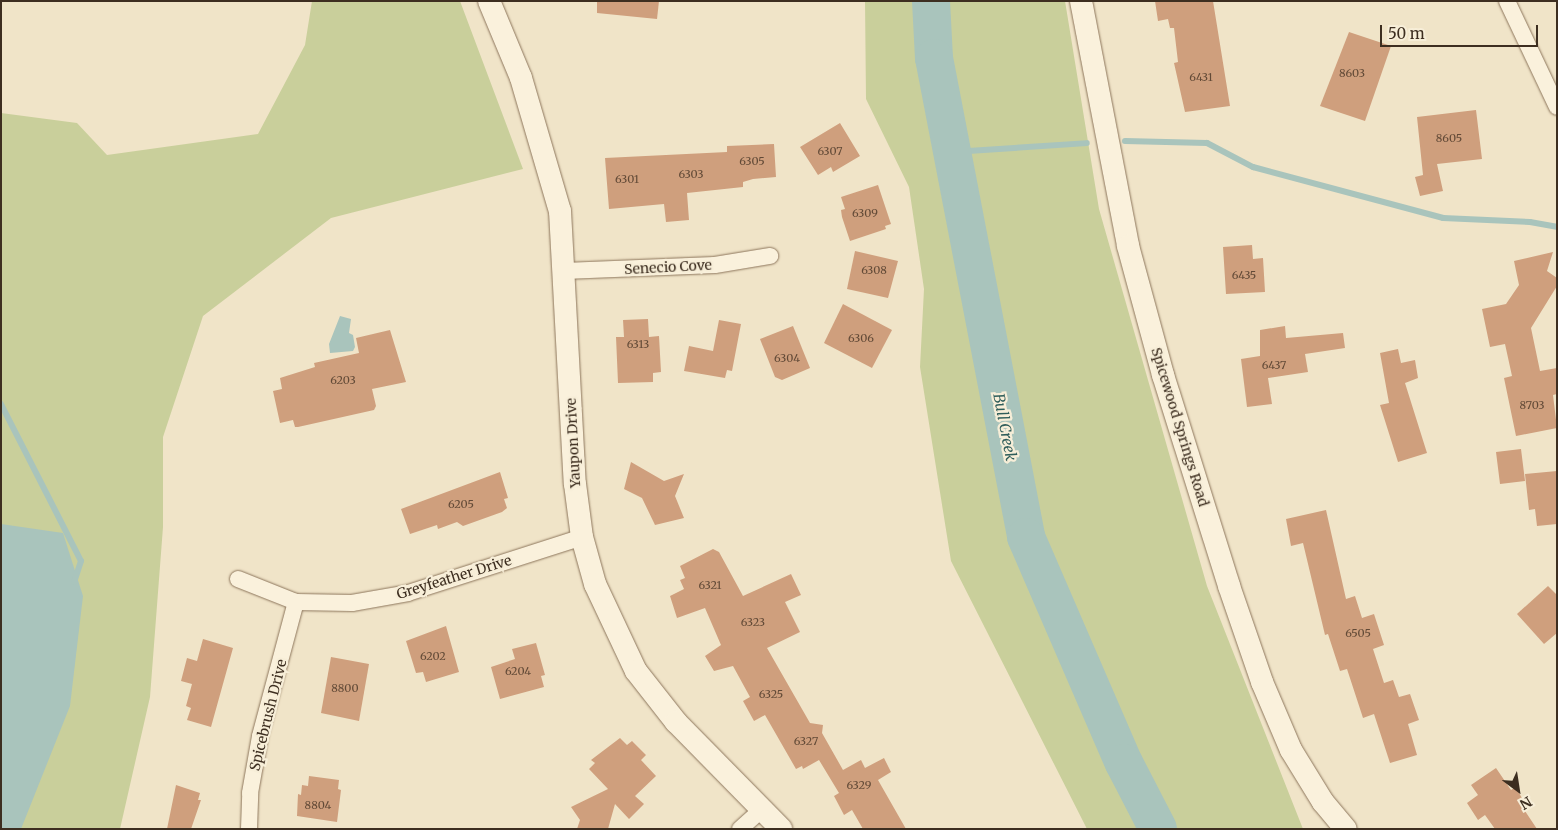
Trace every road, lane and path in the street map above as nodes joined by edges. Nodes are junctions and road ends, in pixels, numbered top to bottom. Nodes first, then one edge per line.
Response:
1 (489, 1) edge
2 (1081, 1) edge
3 (1507, 1) edge
4 (1557, 107) edge
5 (770, 256) dead end
6 (564, 271) junction
7 (582, 537) junction
8 (238, 579) dead end
9 (296, 602) junction
10 (762, 809) junction
11 (249, 829) edge
12 (740, 829) edge
13 (781, 829) edge
14 (1346, 829) edge

1 - 6 street, Yaupon Drive
2 - 14 street, Spicewood Springs Road
3 - 4 street
5 - 6 street, Senecio Cove
6 - 7 street, Yaupon Drive
7 - 9 street, Greyfeather Drive
7 - 10 street, Yaupon Drive
8 - 9 street, Greyfeather Drive
9 - 11 street, Spicebrush Drive
10 - 12 street
10 - 13 street, Yaupon Drive

